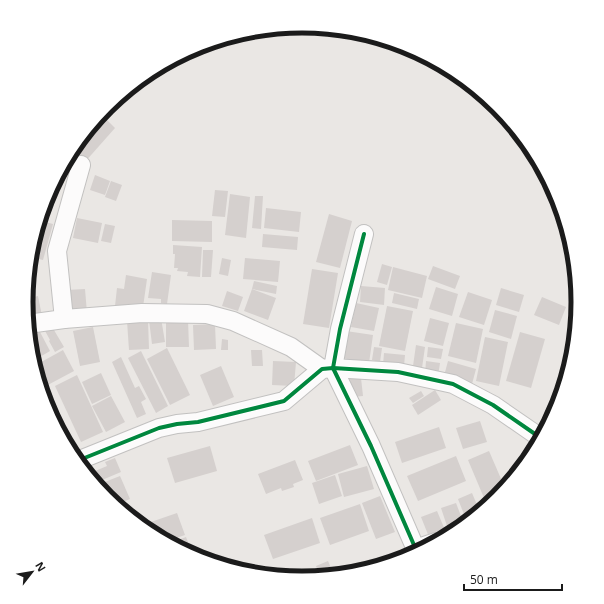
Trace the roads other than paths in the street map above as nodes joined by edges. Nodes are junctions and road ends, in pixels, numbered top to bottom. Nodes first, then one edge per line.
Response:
1 (81, 165) dead end
2 (364, 234) dead end
3 (64, 319) junction
4 (34, 323) edge
5 (327, 368) junction
6 (536, 435) edge
7 (84, 459) edge
8 (414, 546) edge

1 - 3 street
2 - 5 street
3 - 4 street
3 - 5 street
5 - 6 street
5 - 7 street
5 - 8 street

